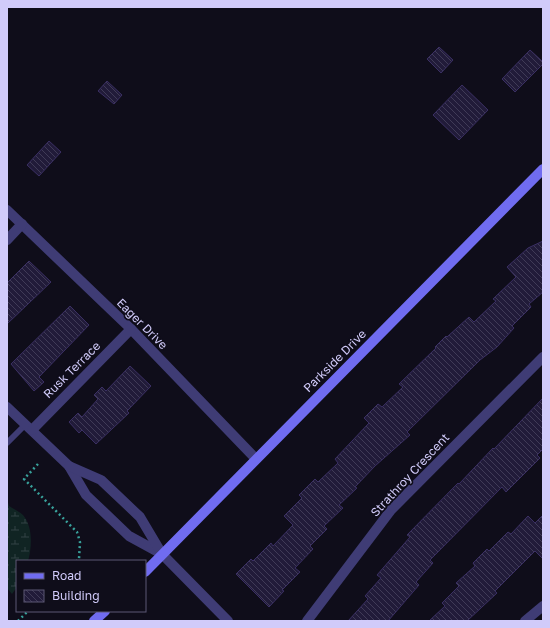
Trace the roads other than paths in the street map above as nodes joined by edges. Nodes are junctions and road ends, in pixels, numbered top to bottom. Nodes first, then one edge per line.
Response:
1 (543, 169) edge
2 (7, 210) edge
3 (22, 224) junction
4 (7, 240) edge
5 (131, 329) junction
6 (543, 357) edge
7 (7, 407) edge
8 (29, 427) junction
9 (7, 443) edge
10 (256, 459) junction
11 (69, 466) junction
12 (162, 554) junction
13 (146, 571) edge
14 (543, 606) edge
15 (103, 612) edge
16 (94, 621) edge
17 (228, 621) edge
18 (307, 621) edge
19 (525, 621) edge

1 - 10 main road, Parkside Drive
2 - 3 street, Eager Drive
3 - 4 street
3 - 5 street, Eager Drive
5 - 8 street, Rusk Terrace
5 - 10 street, Eager Drive
6 - 18 street, Strathroy Crescent
7 - 8 street
8 - 9 lane
8 - 11 street
10 - 12 main road, Parkside Drive
11 - 12 street
11 - 12 street
12 - 13 main road, Parkside Drive
12 - 17 street
14 - 19 street
15 - 16 main road

